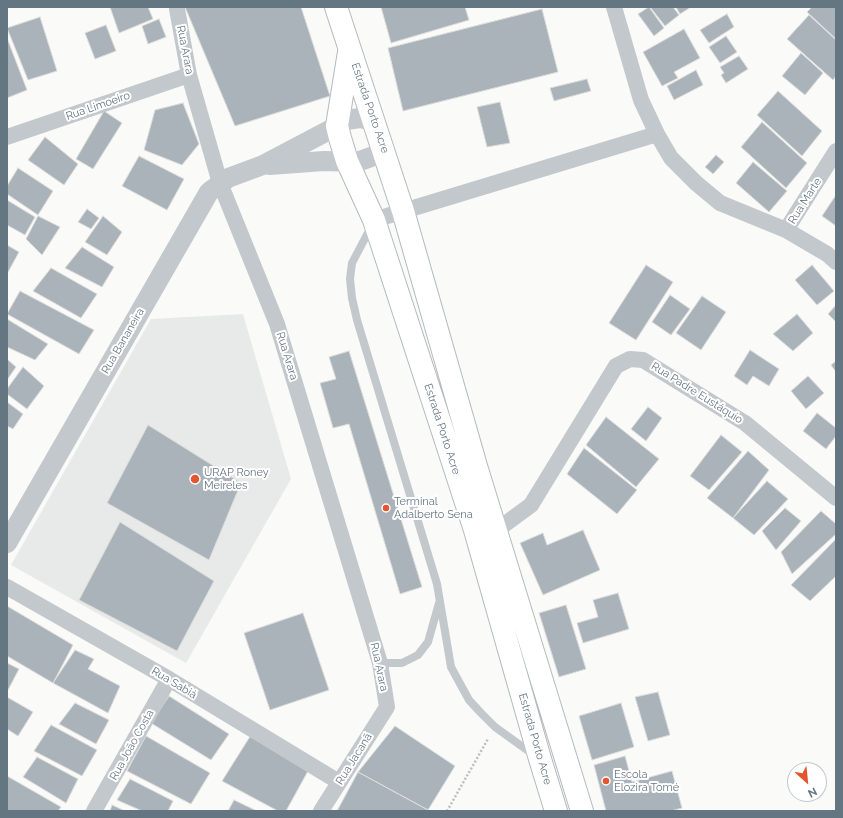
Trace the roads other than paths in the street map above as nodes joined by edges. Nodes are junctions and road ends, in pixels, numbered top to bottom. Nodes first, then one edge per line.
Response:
1 (336, 7) edge
2 (614, 7) edge
3 (177, 9) dead end
4 (350, 49) junction
5 (189, 75) junction
6 (374, 121) junction
7 (337, 126) junction
8 (657, 134) junction
9 (7, 137) edge
10 (384, 150) junction
11 (836, 151) edge
12 (347, 161) junction
13 (263, 165) junction
14 (220, 183) junction
15 (404, 211) junction
16 (374, 220) junction
17 (786, 230) junction
18 (836, 262) edge
19 (836, 498) edge
20 (487, 534) junction
21 (7, 543) edge
22 (7, 587) edge
23 (440, 600) junction
24 (380, 663) junction
25 (169, 679) junction
26 (386, 707) joint
27 (540, 759) junction
28 (339, 782) junction
29 (94, 811) edge
30 (321, 811) edge
31 (556, 811) edge
32 (582, 811) edge

1 - 4 main road, Estrada Porto Acre
2 - 8 street
3 - 5 street, Rua Arara
4 - 6 main road, Estrada Porto Acre
4 - 7 main road, Estrada Porto Acre
5 - 9 street, Rua Limoeiro
5 - 14 street, Rua Arara
6 - 7 street
6 - 10 main road, Estrada Porto Acre
7 - 12 main road, Estrada Porto Acre
7 - 13 street, Rua Bananeira
8 - 15 street
8 - 17 street
10 - 12 street
10 - 15 main road, Estrada Porto Acre
11 - 17 street, Rua Marte
12 - 13 street, Rua Bananeira
12 - 16 main road, Estrada Porto Acre
13 - 14 street, Rua Bananeira
14 - 21 street, Rua Bananeira
14 - 24 street, Rua Arara
15 - 16 street
15 - 20 main road, Estrada Porto Acre
16 - 20 main road, Estrada Porto Acre
16 - 23 lane
17 - 18 street
19 - 20 street, Rua Padre Eustáquio
20 - 27 main road, Estrada Porto Acre
20 - 32 main road, Estrada Porto Acre
22 - 25 street, Rua Sabiá
23 - 24 lane
23 - 27 lane
24 - 26 street, Rua Arara
25 - 28 street, Rua Sabiá
25 - 29 street, Rua João Costa
26 - 28 street, Rua Jacanã
27 - 31 main road, Estrada Porto Acre
28 - 30 street, Rua Jacanã

